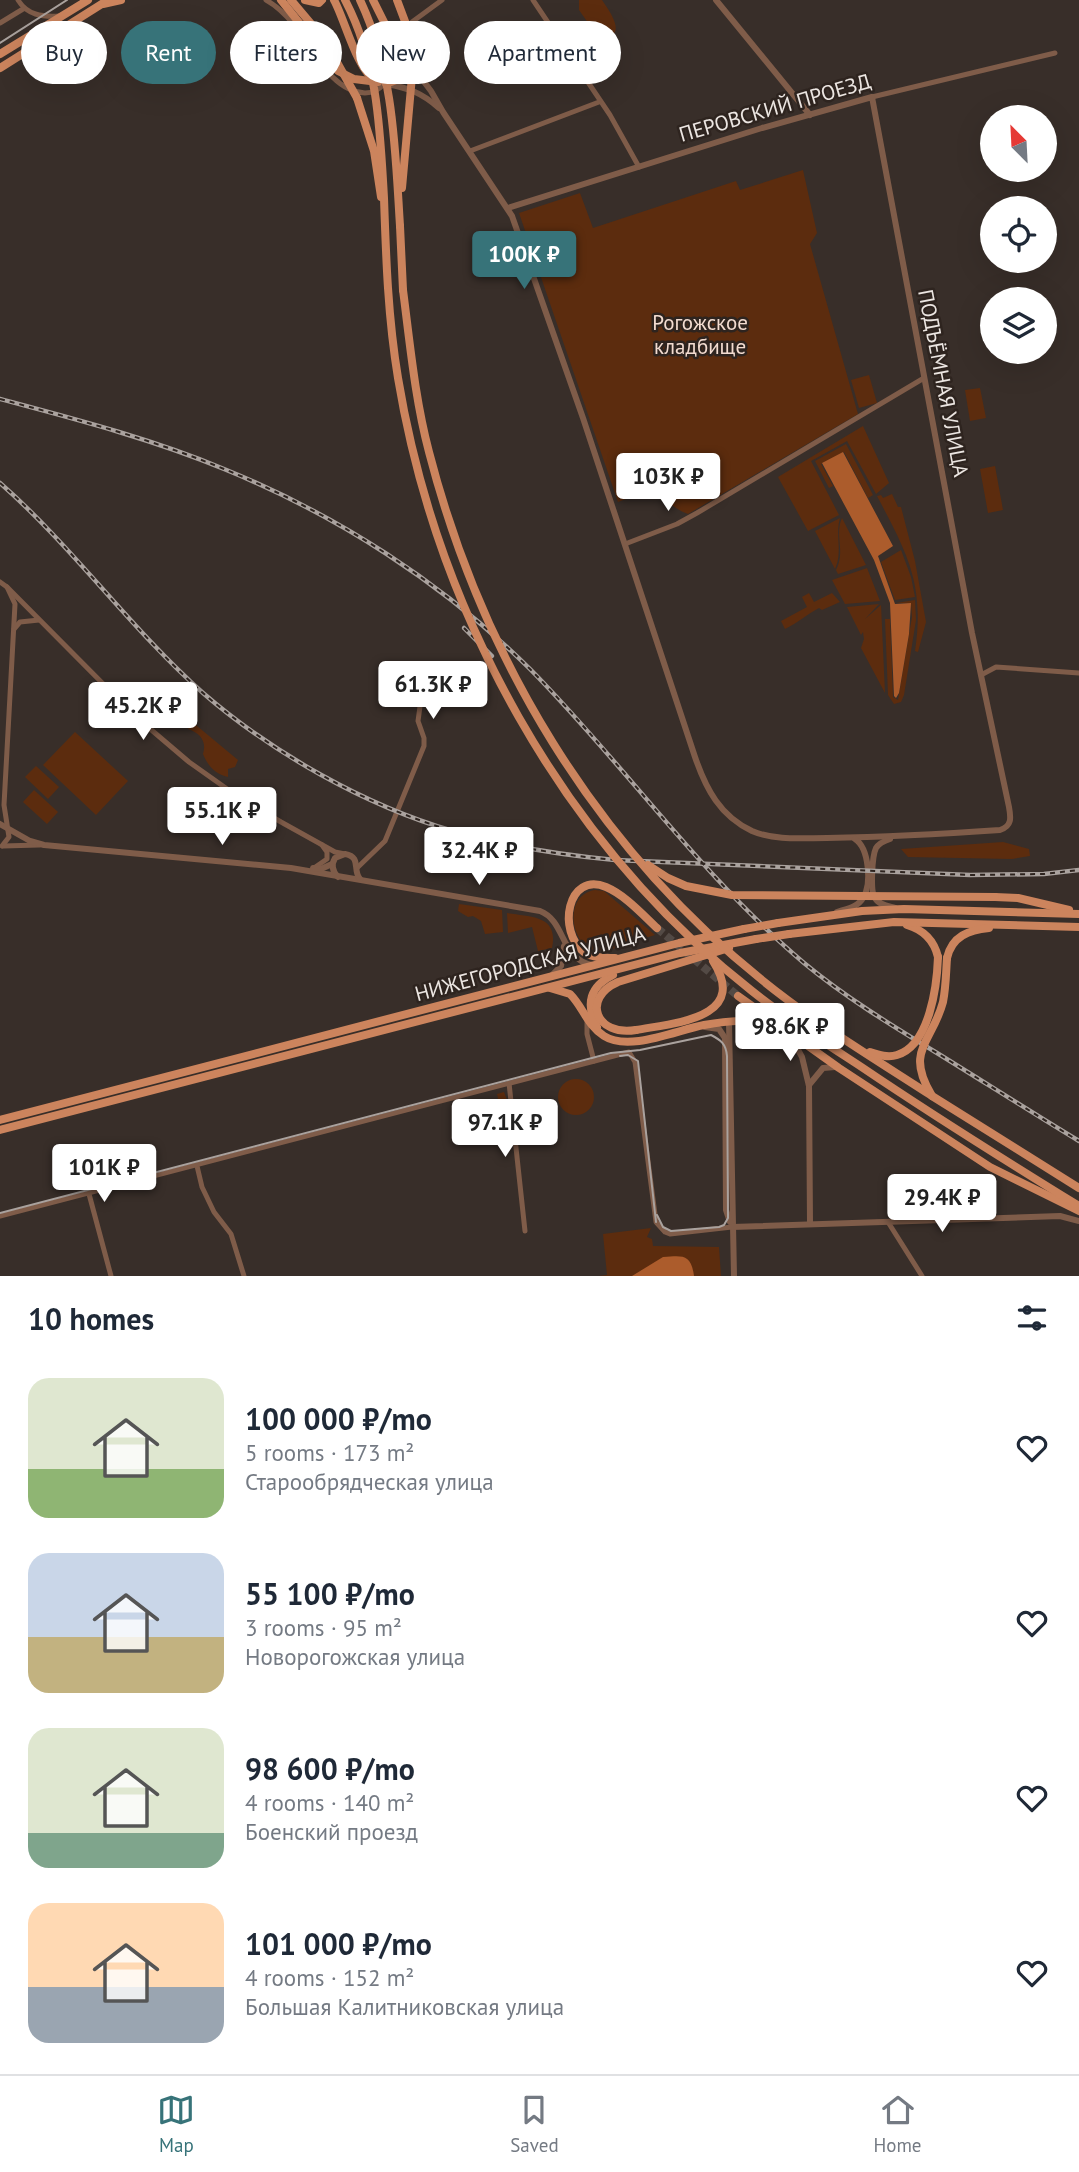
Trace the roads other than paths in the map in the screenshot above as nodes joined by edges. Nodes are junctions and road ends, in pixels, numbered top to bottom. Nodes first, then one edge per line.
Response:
1 (18, 0) edge
2 (88, 0) edge
3 (121, 0) edge
4 (266, 0) edge
5 (281, 0) edge
6 (291, 0) edge
7 (305, 0) edge
8 (321, 0) edge
9 (334, 0) edge
10 (345, 0) edge
11 (360, 0) edge
12 (373, 0) edge
13 (397, 0) edge
14 (442, 0) edge
15 (533, 0) edge
16 (716, 0) edge
17 (104, 2) edge
18 (23, 9) junction
19 (62, 16) junction
20 (384, 21) edge
21 (413, 21) edge
22 (0, 23) edge
23 (356, 48) edge
24 (1055, 53) dead end
25 (0, 54) edge
26 (0, 68) edge
27 (356, 79) edge
28 (383, 84) edge
29 (388, 84) edge
30 (426, 84) edge
31 (872, 97) junction
32 (600, 102) junction
33 (443, 112) junction
34 (810, 115) junction
35 (470, 152) junction
36 (639, 167) junction
37 (508, 208) junction
38 (385, 226) junction
39 (400, 226) junction
40 (924, 378) junction
41 (625, 544) junction
42 (0, 582) edge
43 (7, 587) junction
44 (40, 620) junction
45 (14, 629) junction
46 (1079, 673) edge
47 (981, 675) junction
48 (422, 692) dead end
49 (2, 808) edge
50 (0, 824) edge
51 (8, 829) junction
52 (895, 837) junction
53 (850, 838) junction
54 (621, 839) junction
55 (320, 843) junction
56 (44, 845) junction
57 (1, 846) edge
58 (332, 850) junction
59 (370, 854) junction
60 (349, 855) junction
61 (333, 863) junction
62 (313, 868) junction
63 (300, 870) junction
64 (357, 870) junction
65 (338, 877) junction
66 (348, 878) junction
67 (362, 880) junction
68 (904, 909) junction
69 (1079, 913) edge
70 (828, 915) junction
71 (894, 922) junction
72 (1011, 925) junction
73 (1079, 927) edge
74 (657, 928) tunnel mouth
75 (756, 939) junction
76 (562, 940) junction
77 (708, 953) junction
78 (632, 956) junction
79 (943, 957) junction
80 (604, 963) junction
81 (638, 965) junction
82 (547, 977) junction
83 (544, 988) junction
84 (738, 996) tunnel mouth
85 (587, 1020) junction
86 (729, 1022) junction
87 (697, 1027) junction
88 (785, 1030) junction
89 (602, 1035) junction
90 (863, 1051) junction
91 (594, 1060) junction
92 (839, 1068) junction
93 (509, 1083) junction
94 (808, 1086) junction
95 (933, 1096) junction
96 (0, 1120) edge
97 (0, 1130) edge
98 (197, 1166) junction
99 (1079, 1188) edge
100 (89, 1194) junction
101 (1078, 1214) edge
102 (0, 1216) edge
103 (888, 1222) junction
104 (810, 1223) junction
105 (732, 1227) junction
106 (525, 1231) dead end
107 (111, 1276) edge
108 (244, 1276) edge
109 (734, 1276) edge
110 (922, 1276) edge

1 - 18 street
2 - 19 main road
3 - 17 main road
4 - 28 street
5 - 27 main road
6 - 38 main road, bridge
7 - 8 main road
9 - 23 main road
10 - 38 main road, bridge
11 - 39 main road, bridge
12 - 20 main road
13 - 39 main road, bridge
14 - 21 street
15 - 32 street
16 - 34 street
17 - 26 main road
18 - 19 street
18 - 22 street
19 - 25 main road
24 - 31 street, ПЕРОВСКИЙ ПРОЕЗД
29 - 33 street
30 - 33 street
31 - 34 street, ПЕРОВСКИЙ ПРОЕЗД
31 - 40 street, ПОДЪЁМНАЯ УЛИЦА
32 - 35 street
32 - 36 street
33 - 35 street
34 - 36 street, ПЕРОВСКИЙ ПРОЕЗД
35 - 37 street
36 - 37 street, ПЕРОВСКИЙ ПРОЕЗД
37 - 41 street
38 - 77 main road, bridge
39 - 54 main road, bridge
40 - 41 street
40 - 47 street, ПОДЪЁМНАЯ УЛИЦА
41 - 53 street
42 - 43 street
43 - 44 street
43 - 45 street
44 - 45 street
44 - 55 street
45 - 49 street
46 - 47 street
47 - 52 street, ПОДЪЁМНАЯ УЛИЦА
48 - 59 street
49 - 51 street
50 - 51 street
51 - 56 street
51 - 57 street
52 - 53 street
52 - 68 street
53 - 70 street
54 - 69 main road, bridge
54 - 90 main road, bridge
55 - 58 street
55 - 62 street
56 - 57 street
56 - 63 street
58 - 60 street
58 - 61 street
59 - 60 street
59 - 64 street
60 - 61 street
60 - 64 street
61 - 62 street
61 - 65 street
62 - 63 street
63 - 65 street
64 - 66 street
64 - 67 street
65 - 66 street
66 - 67 street
67 - 76 street
68 - 69 main road, НИЖЕГОРОДСКАЯ УЛИЦА
68 - 70 main road, НИЖЕГОРОДСКАЯ УЛИЦА
70 - 78 main road, НИЖЕГОРОДСКАЯ УЛИЦА, bridge
71 - 72 main road, НИЖЕГОРОДСКАЯ УЛИЦА
71 - 75 main road, НИЖЕГОРОДСКАЯ УЛИЦА, bridge
71 - 79 main road
72 - 73 main road, НИЖЕГОРОДСКАЯ УЛИЦА
72 - 79 main road
74 - 78 main road
75 - 77 main road, bridge
75 - 81 main road, НИЖЕГОРОДСКАЯ УЛИЦА
76 - 80 street
76 - 82 street
77 - 101 main road, bridge
78 - 80 main road, НИЖЕГОРОДСКАЯ УЛИЦА
79 - 90 main road, bridge
79 - 95 main road, bridge
80 - 82 main road, НИЖЕГОРОДСКАЯ УЛИЦА
81 - 83 main road, НИЖЕГОРОДСКАЯ УЛИЦА
81 - 89 main road
82 - 96 main road, НИЖЕГОРОДСКАЯ УЛИЦА
83 - 85 main road
83 - 97 main road, НИЖЕГОРОДСКАЯ УЛИЦА
84 - 88 main road
85 - 89 main road
85 - 91 street
86 - 87 main road
86 - 88 main road
86 - 105 street
87 - 89 main road
87 - 105 street
88 - 92 main road
88 - 94 street
90 - 95 main road, bridge
91 - 93 street
91 - 105 street
92 - 94 street
92 - 101 main road
93 - 98 street
93 - 106 street
94 - 104 street
95 - 99 main road
98 - 100 street
98 - 108 street
100 - 102 street
100 - 107 street
101 - 103 street
103 - 104 street
103 - 110 street
104 - 105 street
105 - 109 street

